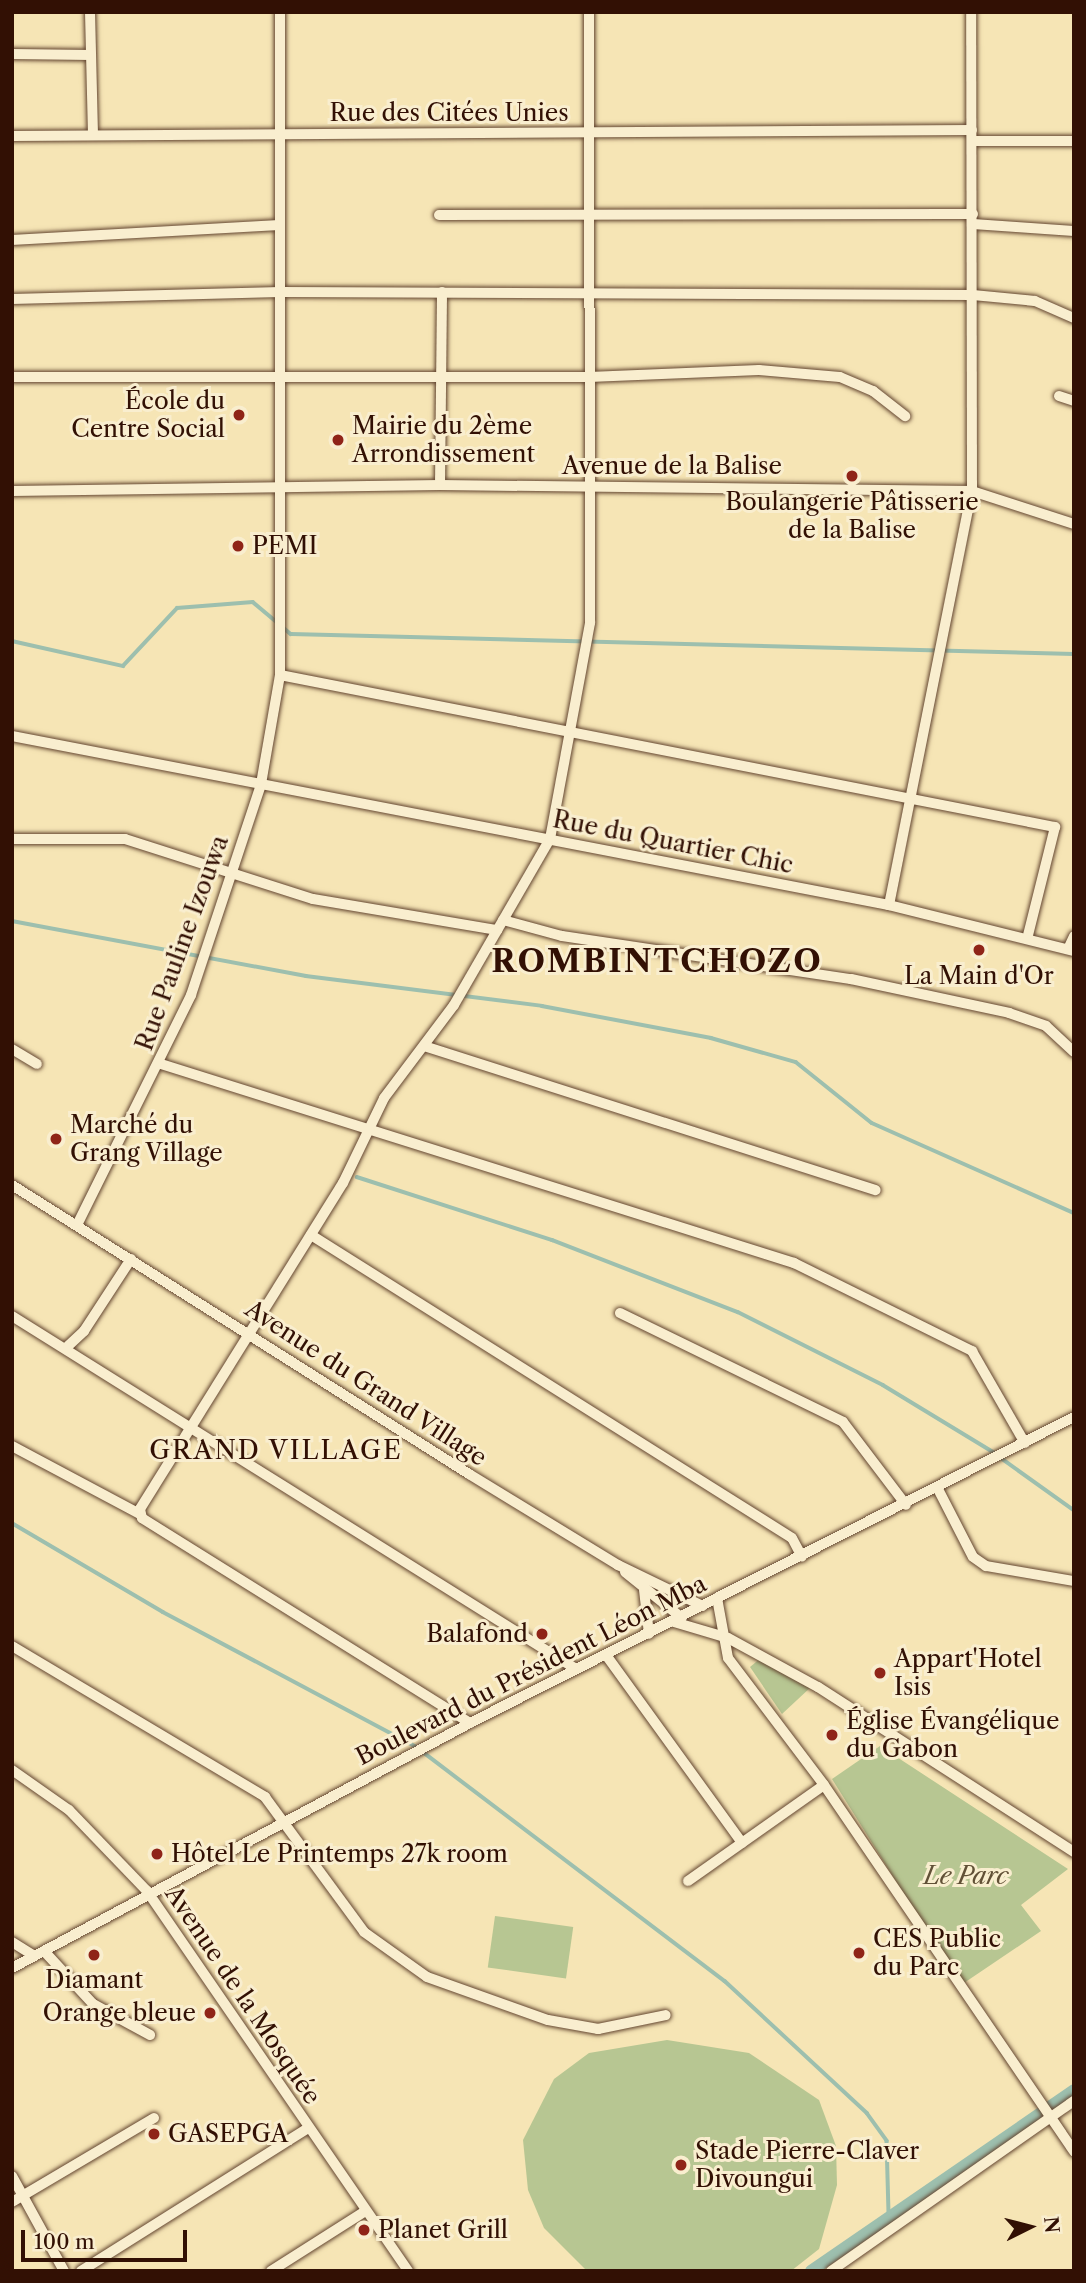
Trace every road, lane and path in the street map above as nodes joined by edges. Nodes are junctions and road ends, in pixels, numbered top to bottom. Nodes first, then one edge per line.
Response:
1 (90, 12) edge
2 (280, 12) edge
3 (589, 12) edge
4 (971, 12) edge
5 (12, 54) edge
6 (91, 55) junction
7 (278, 134) junction
8 (588, 134) junction
9 (93, 135) junction
10 (972, 135) junction
11 (12, 136) edge
12 (1074, 141) edge
13 (588, 214) junction
14 (439, 215) dead end
15 (973, 219) junction
16 (279, 225) junction
17 (1074, 231) edge
18 (12, 240) edge
19 (280, 292) junction
20 (442, 292) junction
21 (587, 293) junction
22 (973, 295) junction
23 (12, 299) edge
24 (1074, 318) edge
25 (440, 374) junction
26 (12, 377) edge
27 (280, 377) junction
28 (589, 377) junction
29 (1059, 396) dead end
30 (1074, 401) edge
31 (905, 416) dead end
32 (440, 485) junction
33 (281, 487) junction
34 (589, 488) junction
35 (12, 491) edge
36 (972, 491) junction
37 (1074, 524) edge
38 (280, 675) junction
39 (572, 731) junction
40 (12, 736) edge
41 (261, 784) junction
42 (910, 794) junction
43 (12, 839) edge
44 (550, 839) junction
45 (232, 871) junction
46 (889, 905) junction
47 (500, 925) junction
48 (1028, 935) junction
49 (1074, 936) edge
50 (1071, 950) edge
51 (424, 1046) junction
52 (12, 1049) edge
53 (1074, 1052) edge
54 (37, 1064) dead end
55 (161, 1064) junction
56 (370, 1125) junction
57 (12, 1185) edge
58 (876, 1190) dead end
59 (77, 1225) junction
60 (311, 1235) junction
61 (131, 1259) junction
62 (620, 1313) dead end
63 (12, 1316) edge
64 (249, 1332) junction
65 (68, 1346) junction
66 (1074, 1417) edge
67 (187, 1425) junction
68 (1025, 1443) junction
69 (12, 1447) edge
70 (938, 1489) junction
71 (906, 1505) junction
72 (140, 1514) junction
73 (802, 1557) junction
74 (618, 1565) junction
75 (1074, 1581) edge
76 (643, 1590) junction
77 (717, 1598) junction
78 (704, 1606) junction
79 (678, 1620) junction
80 (649, 1634) junction
81 (728, 1638) junction
82 (12, 1646) edge
83 (606, 1655) junction
84 (576, 1669) junction
85 (470, 1723) junction
86 (12, 1770) edge
87 (824, 1785) junction
88 (286, 1822) junction
89 (742, 1843) junction
90 (1074, 1852) edge
91 (688, 1881) dead end
92 (147, 1891) junction
93 (12, 1942) edge
94 (39, 1954) junction
95 (12, 1968) edge
96 (666, 2015) dead end
97 (150, 2035) dead end
98 (1074, 2101) edge
99 (1049, 2116) junction
100 (154, 2118) dead end
101 (308, 2128) junction
102 (1074, 2152) edge
103 (12, 2176) edge
104 (23, 2195) junction
105 (12, 2202) edge
106 (364, 2212) junction
107 (64, 2271) edge
108 (81, 2271) edge
109 (271, 2271) edge
110 (408, 2271) edge
111 (831, 2271) edge

1 - 6 street
2 - 7 street
3 - 8 street
4 - 10 street
5 - 6 street
6 - 9 street
7 - 8 street, Rue des Citées Unies
7 - 9 street, Rue des Citées Unies
7 - 16 street
8 - 10 street, Rue des Citées Unies
8 - 13 street
9 - 11 street, Rue des Citées Unies
10 - 12 street, Rue des Citées Unies
10 - 15 street
13 - 14 street
13 - 15 street
13 - 21 street
15 - 17 street
15 - 22 street
16 - 18 street
16 - 19 street
19 - 20 street
19 - 23 street
19 - 27 street
20 - 21 street
20 - 25 street
21 - 22 street
21 - 28 street
22 - 24 street
22 - 36 street
25 - 27 street
25 - 28 street
25 - 32 street
26 - 27 street
27 - 33 street
28 - 31 street
28 - 34 street
29 - 30 street
32 - 33 street, Avenue de la Balise
32 - 34 street, Avenue de la Balise
33 - 35 street, Avenue de la Balise
33 - 38 street, Rue Pauline Izouwa
34 - 36 street, Avenue de la Balise
34 - 39 street
36 - 37 street, Avenue de la Balise
36 - 42 street
38 - 39 street
38 - 41 street, Rue Pauline Izouwa
39 - 42 street
39 - 44 street
40 - 41 street, Rue du Quartier Chic
41 - 44 street, Rue du Quartier Chic
41 - 45 street, Rue Pauline Izouwa
42 - 46 street
42 - 48 street
43 - 45 street
44 - 46 street, Rue du Quartier Chic
44 - 47 street
45 - 47 street
45 - 55 street, Rue Pauline Izouwa
46 - 48 street, Rue du Quartier Chic
47 - 51 street
47 - 53 street
48 - 50 street, Rue du Quartier Chic
49 - 50 street
51 - 56 street
51 - 58 street
52 - 54 street
55 - 56 street
55 - 59 street, Rue Pauline Izouwa
56 - 60 street
56 - 68 street
57 - 59 street, Avenue du Grand Village
59 - 61 street, Avenue du Grand Village
60 - 64 street
60 - 73 street
61 - 64 street, Avenue du Grand Village
61 - 65 street
62 - 71 street
63 - 65 street
64 - 67 street
64 - 74 street, Avenue du Grand Village
65 - 67 street
66 - 68 street, Boulevard du Président Léon Mba
67 - 72 street
67 - 84 street
68 - 70 street, Boulevard du Président Léon Mba
69 - 72 street
70 - 71 street, Boulevard du Président Léon Mba
70 - 75 street
71 - 73 street, Boulevard du Président Léon Mba
72 - 85 street
73 - 77 street, Boulevard du Président Léon Mba
74 - 76 street
74 - 78 street, Avenue du Grand Village
76 - 79 street
76 - 80 street
77 - 78 street, Boulevard du Président Léon Mba
77 - 81 street
78 - 79 street, Boulevard du Président Léon Mba
79 - 80 street, Boulevard du Président Léon Mba
79 - 81 street
80 - 83 street, Boulevard du Président Léon Mba
81 - 87 street
81 - 90 street
82 - 88 street
83 - 84 street, Boulevard du Président Léon Mba
83 - 89 street
84 - 85 street, Boulevard du Président Léon Mba
85 - 88 street, Boulevard du Président Léon Mba
86 - 92 street, Avenue de la Mosquée
87 - 89 street
87 - 99 street
88 - 92 street, Boulevard du Président Léon Mba
88 - 96 street
89 - 91 street
92 - 94 street, Boulevard du Président Léon Mba
92 - 101 street, Avenue de la Mosquée
93 - 94 street
94 - 95 street, Boulevard du Président Léon Mba
94 - 97 street
98 - 99 street
99 - 102 street
99 - 111 street
100 - 104 street
101 - 106 street, Avenue de la Mosquée
101 - 108 street
103 - 104 street
104 - 105 street
104 - 107 street
106 - 109 street
106 - 110 street, Avenue de la Mosquée

